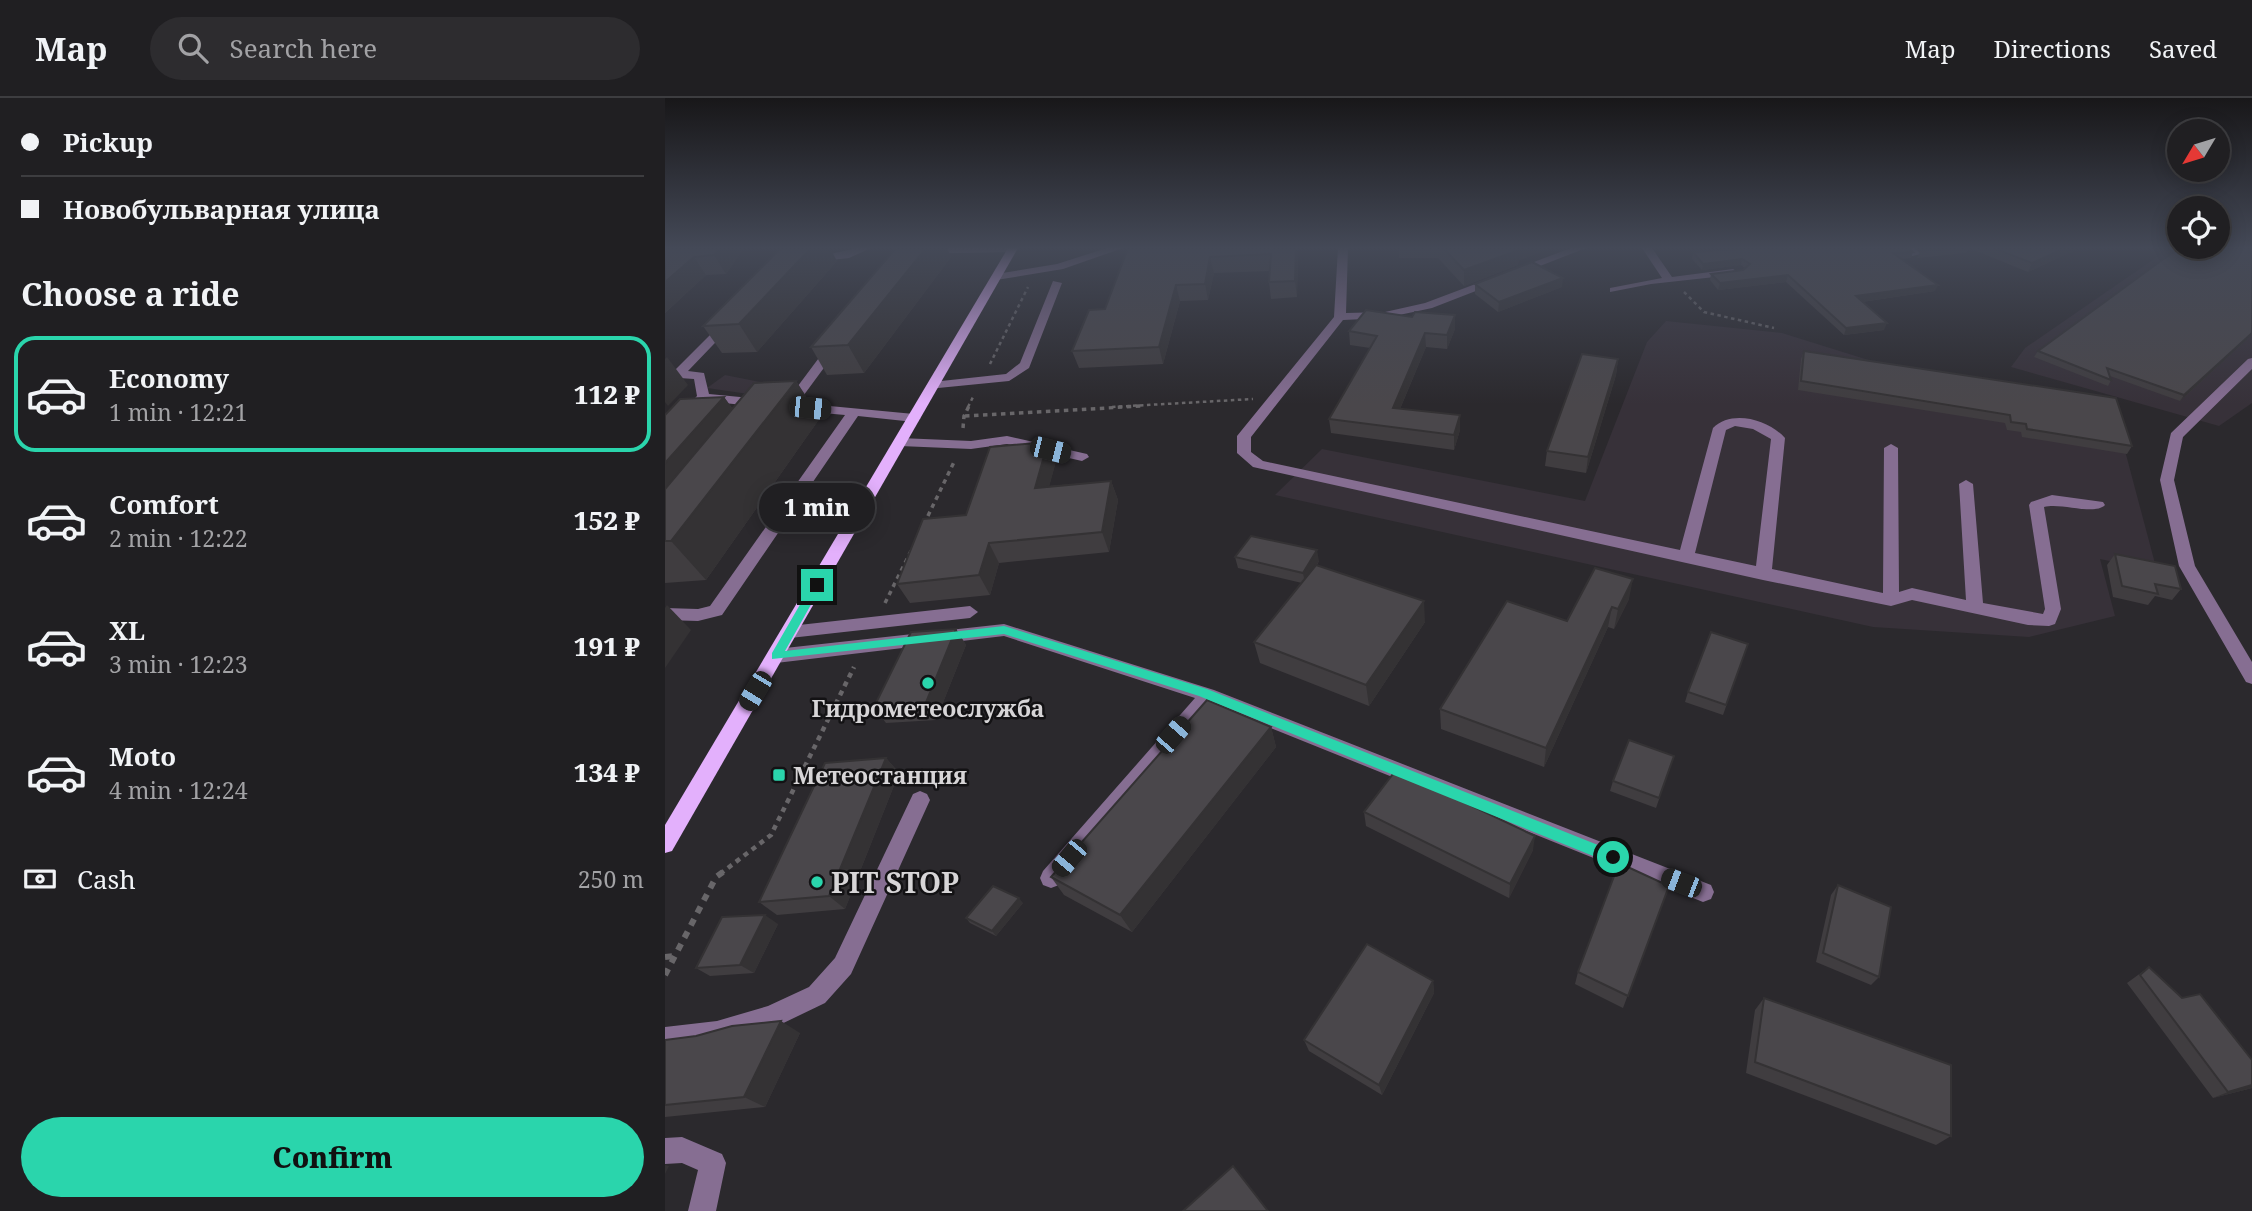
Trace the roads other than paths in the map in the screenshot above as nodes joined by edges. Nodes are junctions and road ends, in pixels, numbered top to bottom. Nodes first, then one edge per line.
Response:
1 (983, 300) edge
2 (1050, 300) edge
3 (1341, 300) edge
4 (1444, 300) edge
5 (737, 314) edge
6 (1340, 317) junction
7 (839, 340) edge
8 (2252, 362) edge
9 (680, 372) junction
10 (665, 373) edge
11 (932, 386) junction
12 (703, 397) junction
13 (789, 406) junction
14 (854, 412) junction
15 (914, 418) junction
16 (665, 435) edge
17 (900, 442) junction
18 (1891, 448) dead end
19 (1082, 457) dead end
20 (1966, 484) dead end
21 (2098, 505) dead end
22 (1686, 557) junction
23 (1763, 575) junction
24 (1891, 600) junction
25 (1975, 608) junction
26 (970, 612) dead end
27 (665, 614) edge
28 (790, 632) junction
29 (776, 656) junction
30 (2246, 659) edge
31 (2252, 677) edge
32 (1208, 695) junction
33 (920, 800) dead end
34 (665, 844) edge
35 (1051, 878) edge
36 (1703, 892) dead end
37 (665, 1039) edge
38 (665, 1151) edge
39 (702, 1211) edge

1 - 11 main road
2 - 11 street
3 - 6 street
4 - 6 street
5 - 9 street
6 - 22 street
7 - 13 street
8 - 30 street
9 - 10 street
9 - 12 street
11 - 15 main road
12 - 13 street
12 - 16 street
13 - 14 street
14 - 15 street
14 - 27 street
15 - 17 main road
17 - 19 street
17 - 28 main road
18 - 24 street
20 - 25 street
21 - 25 street
22 - 23 street
22 - 23 street
23 - 24 street
24 - 25 street
26 - 28 street
28 - 29 main road
29 - 32 street
29 - 34 main road
30 - 31 street
32 - 35 street
32 - 36 street
33 - 37 street
38 - 39 street

